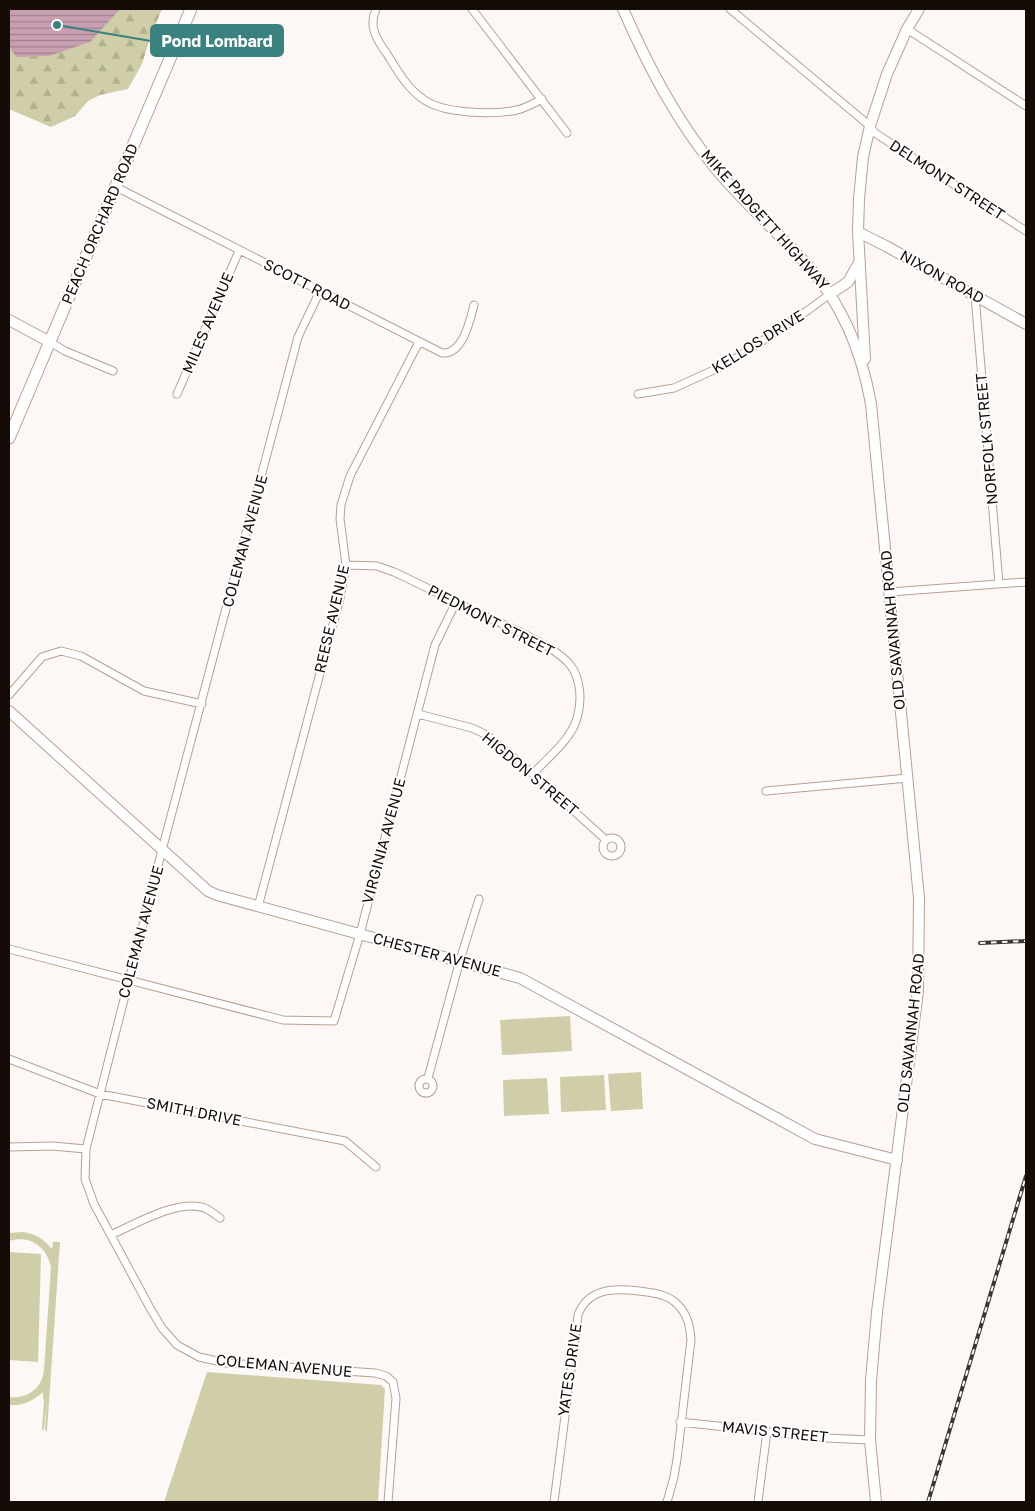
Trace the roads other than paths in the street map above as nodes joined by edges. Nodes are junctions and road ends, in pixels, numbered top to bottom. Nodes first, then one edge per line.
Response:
1 (191, 9) edge
2 (376, 9) edge
3 (472, 9) edge
4 (623, 9) edge
5 (730, 9) edge
6 (919, 9) edge
7 (907, 29) junction
8 (542, 99) junction
9 (1026, 106) edge
10 (870, 126) junction
11 (567, 133) dead end
12 (116, 187) junction
13 (1026, 231) edge
14 (858, 232) junction
15 (239, 251) junction
16 (860, 261) junction
17 (320, 291) junction
18 (830, 294) junction
19 (974, 295) junction
20 (474, 305) dead end
21 (9, 320) edge
22 (1026, 324) edge
23 (50, 342) junction
24 (419, 342) junction
25 (113, 371) dead end
26 (867, 379) junction
27 (177, 394) dead end
28 (638, 394) dead end
29 (9, 438) edge
30 (875, 444) joint
31 (346, 565) junction
32 (1026, 582) edge
33 (999, 584) junction
34 (890, 592) junction
35 (456, 602) junction
36 (9, 695) edge
37 (202, 704) junction
38 (9, 711) edge
39 (418, 714) junction
40 (533, 774) junction
41 (908, 778) junction
42 (766, 791) dead end
43 (606, 840) dead end
44 (162, 850) junction
45 (479, 899) dead end
46 (258, 907) junction
47 (360, 934) junction
48 (9, 949) edge
49 (460, 960) junction
50 (128, 981) junction
51 (9, 1059) edge
52 (428, 1078) dead end
53 (100, 1094) junction
54 (9, 1147) edge
55 (86, 1149) junction
56 (897, 1160) junction
57 (376, 1167) dead end
58 (220, 1218) dead end
59 (111, 1236) junction
60 (680, 1422) junction
61 (767, 1431) junction
62 (870, 1440) junction
63 (388, 1502) edge
64 (554, 1502) edge
65 (667, 1502) edge
66 (758, 1502) edge
67 (876, 1502) edge

1 - 12 main road, PEACH ORCHARD ROAD
2 - 8 street
3 - 8 street
4 - 18 main road, MIKE PADGETT HIGHWAY
5 - 10 street, DELMONT STREET
6 - 7 main road
7 - 9 street
7 - 10 main road
8 - 11 street
10 - 13 street, DELMONT STREET
10 - 14 main road
12 - 15 street, SCOTT ROAD
12 - 23 main road, PEACH ORCHARD ROAD
14 - 16 main road
14 - 19 main road, NIXON ROAD
15 - 17 street, SCOTT ROAD
15 - 27 street, MILES AVENUE
16 - 18 main road, KELLOS DRIVE
16 - 26 main road
17 - 24 street, SCOTT ROAD
17 - 37 street, COLEMAN AVENUE
18 - 26 main road, MIKE PADGETT HIGHWAY
18 - 28 street, KELLOS DRIVE
19 - 22 main road, NIXON ROAD
19 - 33 street, NORFOLK STREET
20 - 24 street, SCOTT ROAD
21 - 23 main road
23 - 25 street
23 - 29 main road, PEACH ORCHARD ROAD
24 - 31 street, REESE AVENUE
26 - 30 main road, MIKE PADGETT HIGHWAY
30 - 34 main road, OLD SAVANNAH ROAD
31 - 35 street, PIEDMONT STREET
31 - 46 street, REESE AVENUE
32 - 33 street
33 - 34 street
34 - 41 main road, OLD SAVANNAH ROAD
35 - 39 street, VIRGINIA AVENUE
35 - 40 street, PIEDMONT STREET
36 - 37 street
37 - 44 street, COLEMAN AVENUE
38 - 44 main road, CHESTER AVENUE
39 - 40 street, HIGDON STREET
39 - 47 street, VIRGINIA AVENUE
40 - 43 street, HIGDON STREET
41 - 42 street
41 - 56 main road, OLD SAVANNAH ROAD
44 - 46 main road, CHESTER AVENUE
44 - 50 street, COLEMAN AVENUE
45 - 49 street
46 - 47 main road, CHESTER AVENUE
47 - 49 main road, CHESTER AVENUE
47 - 50 street, VIRGINIA AVENUE
48 - 50 street, VIRGINIA AVENUE
49 - 52 street
49 - 56 main road, CHESTER AVENUE
50 - 53 street, COLEMAN AVENUE
51 - 53 street, SMITH DRIVE
53 - 55 street, COLEMAN AVENUE
53 - 57 street, SMITH DRIVE
54 - 55 street
55 - 59 street, COLEMAN AVENUE
56 - 62 main road, OLD SAVANNAH ROAD
58 - 59 street
59 - 63 street, COLEMAN AVENUE
60 - 61 street, MAVIS STREET
60 - 64 street, YATES DRIVE
60 - 65 street, YATES DRIVE
61 - 62 street, MAVIS STREET
61 - 66 street
62 - 67 main road, OLD SAVANNAH ROAD

